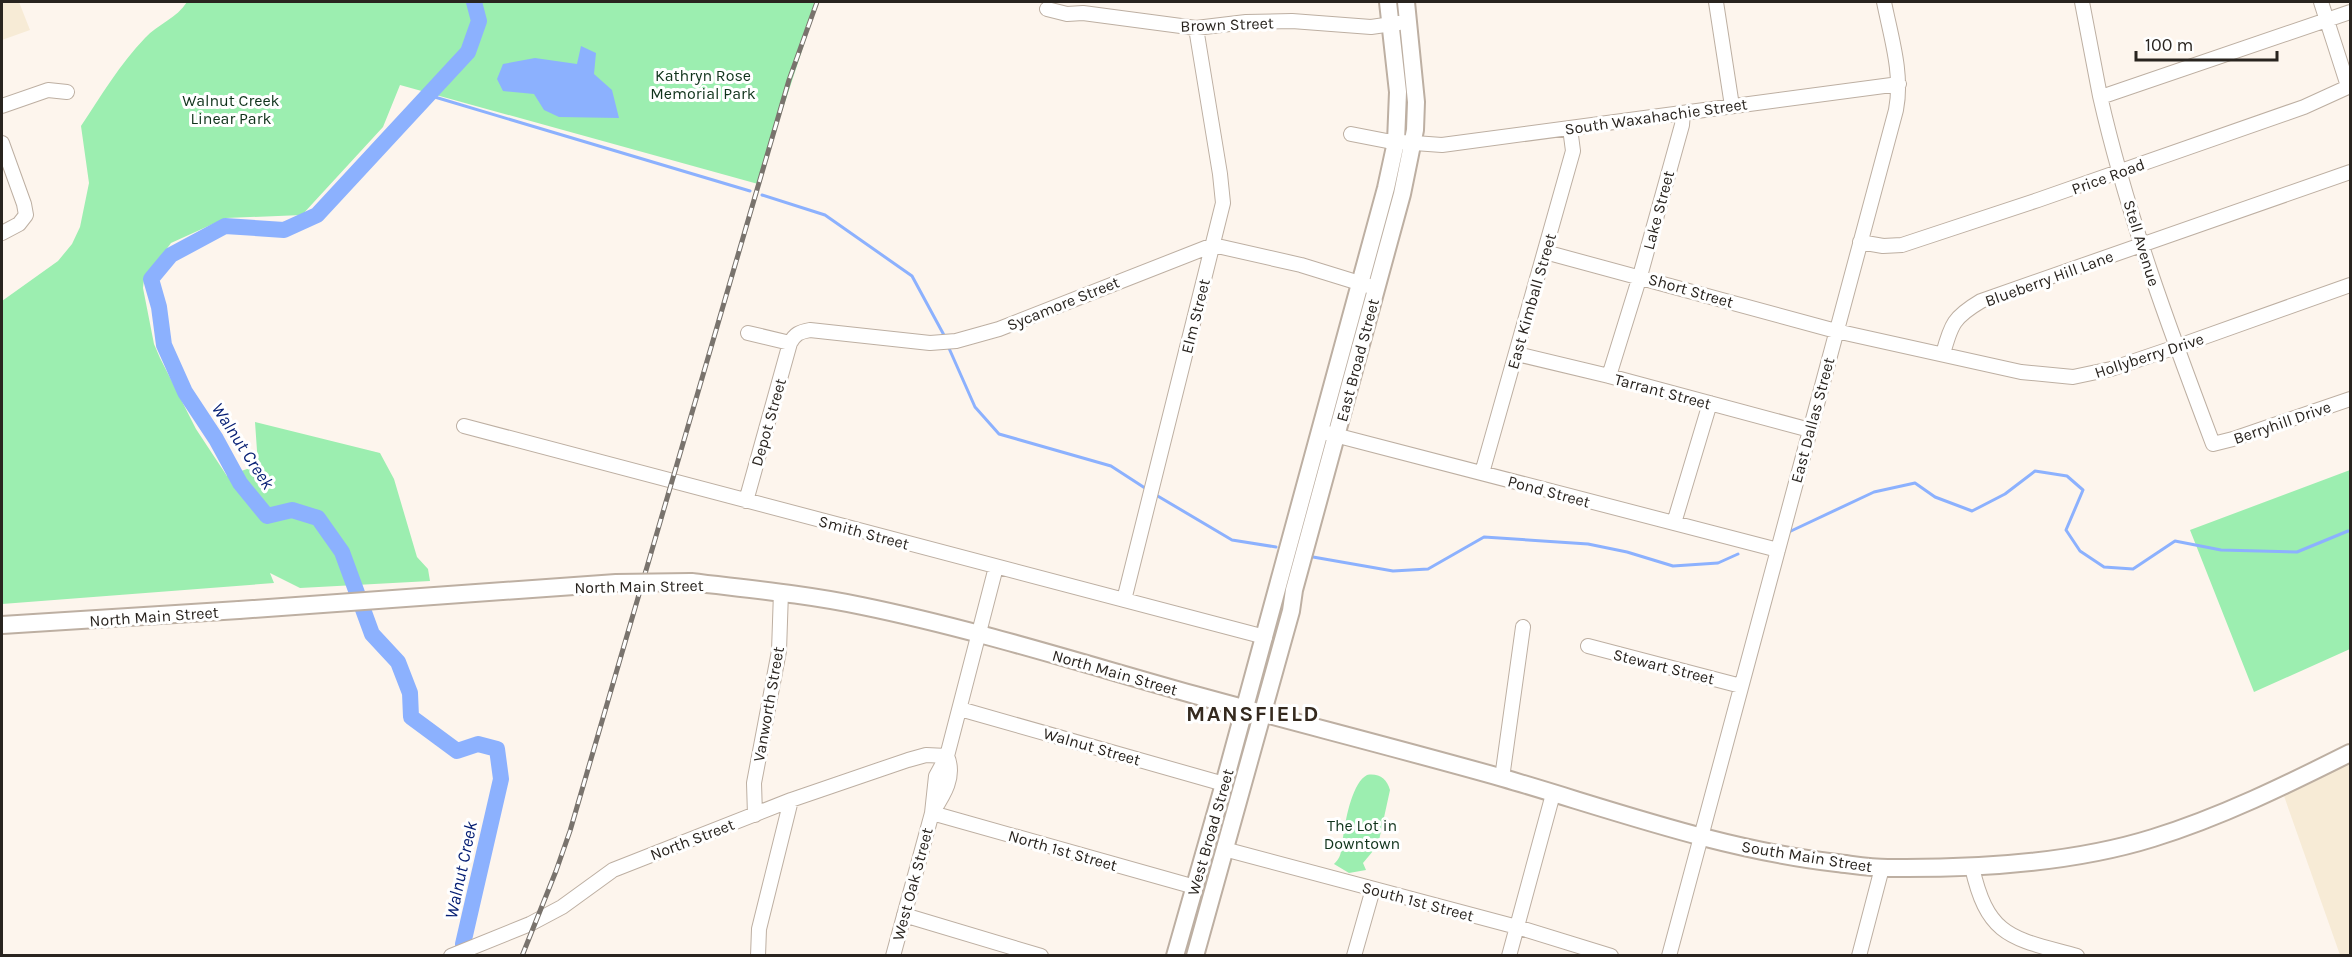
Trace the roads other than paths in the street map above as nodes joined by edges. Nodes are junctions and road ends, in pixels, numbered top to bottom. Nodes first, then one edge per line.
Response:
1 (1388, 2) edge
2 (1406, 2) edge
3 (1716, 2) edge
4 (1884, 2) edge
5 (2082, 2) edge
6 (2321, 2) edge
7 (1047, 9) dead end
8 (2350, 12) edge
9 (2328, 20) junction
10 (1408, 22) junction
11 (1391, 25) junction
12 (1196, 28) junction
13 (1899, 84) junction
14 (2349, 86) edge
15 (67, 92) dead end
16 (2101, 97) junction
17 (2, 106) edge
18 (1732, 106) junction
19 (1683, 113) junction
20 (1570, 128) junction
21 (1351, 134) dead end
22 (2, 143) edge
23 (1404, 143) junction
24 (2120, 171) junction
25 (2350, 172) edge
26 (2, 233) edge
27 (1860, 242) junction
28 (1213, 245) junction
29 (2142, 245) junction
30 (1545, 252) junction
31 (1640, 276) junction
32 (1360, 284) junction
33 (2350, 285) edge
34 (1377, 288) junction
35 (1836, 331) junction
36 (748, 333) dead end
37 (790, 343) junction
38 (2176, 347) junction
39 (1516, 354) junction
40 (1943, 354) junction
41 (1608, 376) junction
42 (2350, 399) edge
43 (1710, 403) junction
44 (464, 426) dead end
45 (1810, 430) junction
46 (1328, 434) junction
47 (2213, 444) joint
48 (1482, 473) junction
49 (746, 501) junction
50 (1674, 523) junction
51 (1778, 550) junction
52 (996, 567) junction
53 (1286, 588) junction
54 (781, 592) junction
55 (1124, 600) junction
56 (2, 625) edge
57 (1523, 627) dead end
58 (979, 635) junction
59 (1264, 637) junction
60 (1588, 646) dead end
61 (1741, 686) junction
62 (960, 709) junction
63 (1245, 709) junction
64 (1262, 714) junction
65 (2350, 753) edge
66 (946, 756) junction
67 (1502, 778) junction
68 (1224, 784) junction
69 (1553, 794) junction
70 (791, 800) junction
71 (932, 813) junction
72 (755, 815) junction
73 (1700, 837) junction
74 (1216, 847) junction
75 (1972, 867) junction
76 (1882, 868) junction
77 (1195, 887) junction
78 (1373, 889) junction
79 (904, 915) junction
80 (1517, 927) junction
81 (451, 956) edge
82 (758, 956) edge
83 (893, 956) edge
84 (1041, 956) edge
85 (1175, 956) edge
86 (1195, 956) edge
87 (1354, 956) edge
88 (1509, 956) edge
89 (1611, 956) edge
90 (1670, 956) edge
91 (1859, 956) edge
92 (2077, 956) edge

1 - 11 main road, East Broad Street
2 - 10 main road, East Broad Street
3 - 18 street
4 - 13 street, East Dallas Street
5 - 16 street, Stell Avenue
6 - 9 street
7 - 12 street, Brown Street
8 - 9 street
9 - 14 street
9 - 16 street
10 - 11 street, Brown Street
10 - 23 main road, East Broad Street
11 - 12 street, Brown Street
11 - 23 main road, East Broad Street
12 - 28 street, Elm Street
13 - 18 street, South Waxahachie Street
13 - 27 street, East Dallas Street
14 - 24 street, Price Road
15 - 17 street
16 - 24 street, Stell Avenue
18 - 19 street, South Waxahachie Street
19 - 20 street, South Waxahachie Street
19 - 31 street, Lake Street
20 - 23 street, South Waxahachie Street
20 - 30 street, East Kimball Street
21 - 23 street, South Waxahachie Street
22 - 26 street
23 - 32 main road, East Broad Street
23 - 34 main road, East Broad Street
24 - 27 street, Price Road
24 - 29 street, Stell Avenue
25 - 29 street, Blueberry Hill Lane
27 - 35 street, East Dallas Street
28 - 32 street
28 - 37 street, Sycamore Street
28 - 55 street, Elm Street
29 - 38 street, Stell Avenue
29 - 40 street, Blueberry Hill Lane
30 - 31 street, Short Street
30 - 39 street, East Kimball Street
31 - 35 street, Short Street
31 - 41 street, Lake Street
32 - 34 street
32 - 46 main road, East Broad Street
33 - 38 street, Hollyberry Drive
34 - 46 main road, East Broad Street
35 - 40 street, Hollyberry Drive
35 - 45 street, East Dallas Street
36 - 37 street
37 - 49 street, Depot Street
38 - 40 street, Hollyberry Drive
38 - 47 street, Stell Avenue
39 - 41 street, Tarrant Street
39 - 48 street, East Kimball Street
41 - 43 street, Tarrant Street
42 - 47 street, Berryhill Drive
43 - 45 street, Tarrant Street
43 - 50 street
44 - 49 street, Smith Street
45 - 51 street, East Dallas Street
46 - 48 street, Pond Street
46 - 53 main road, East Broad Street
48 - 50 street, Pond Street
49 - 52 street, Smith Street
50 - 51 street, Pond Street
51 - 61 street, East Dallas Street
52 - 55 street, Smith Street
52 - 58 street, West Oak Street
53 - 59 main road, East Broad Street
53 - 64 main road, East Broad Street
54 - 56 main road, North Main Street, bridge
54 - 58 main road, North Main Street
54 - 72 street, Vanworth Street
55 - 59 street, Smith Street
57 - 67 street
58 - 62 street, West Oak Street
58 - 63 main road, North Main Street
59 - 63 main road, East Broad Street
60 - 61 street, Stewart Street
61 - 73 street, East Dallas Street
62 - 66 street, West Oak Street
62 - 68 street, Walnut Street
63 - 64 main road, North Main Street
63 - 68 main road, West Broad Street
64 - 67 main road, South Main Street
64 - 74 main road, West Broad Street
65 - 75 main road, South Main Street
66 - 70 street, North Street
66 - 71 street, West Oak Street
67 - 69 main road, South Main Street
68 - 74 main road, West Broad Street
69 - 73 main road, South Main Street
69 - 80 street
70 - 72 street, North Street
70 - 82 street
71 - 77 street, North 1st Street
71 - 79 street, West Oak Street
72 - 81 street, North Street
73 - 76 main road, South Main Street
73 - 90 street, East Dallas Street
74 - 77 main road, West Broad Street
74 - 78 street, South 1st Street
74 - 86 main road, West Broad Street
75 - 76 main road, South Main Street
75 - 92 street
76 - 91 street
77 - 85 main road, West Broad Street
78 - 80 street, South 1st Street
78 - 87 street
79 - 83 street, West Oak Street
79 - 84 street
80 - 88 street
80 - 89 street, South 1st Street

